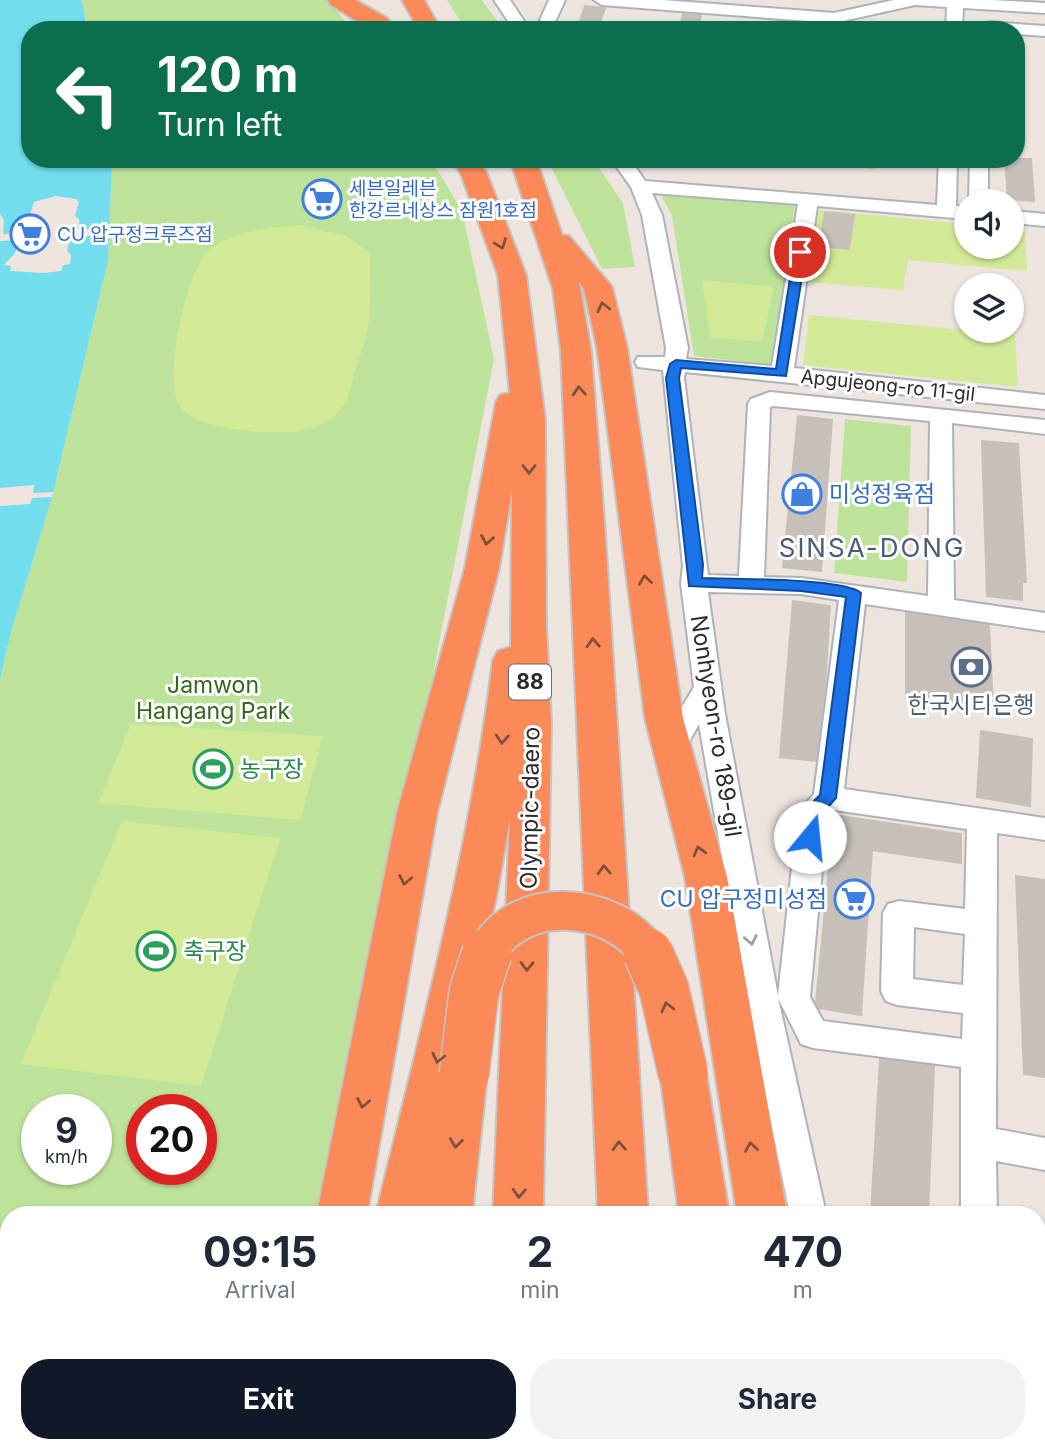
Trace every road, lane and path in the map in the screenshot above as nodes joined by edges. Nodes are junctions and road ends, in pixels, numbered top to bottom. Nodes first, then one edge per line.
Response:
1 (340, 0) edge
2 (366, 0) edge
3 (412, 0) edge
4 (424, 0) edge
5 (502, 0) edge
6 (557, 0) edge
7 (602, 0) edge
8 (839, 0) edge
9 (627, 1) edge
10 (947, 2) edge
11 (1018, 3) edge
12 (896, 4) junction
13 (729, 5) edge
14 (1045, 8) edge
15 (870, 9) junction
16 (548, 20) dead end
17 (373, 21) edge
18 (378, 21) edge
19 (425, 21) edge
20 (429, 21) edge
21 (516, 21) edge
22 (868, 21) edge
23 (952, 21) edge
24 (1025, 29) edge
25 (1045, 31) edge
26 (470, 168) edge
27 (526, 168) edge
28 (626, 168) edge
29 (948, 168) edge
30 (979, 168) edge
31 (640, 187) junction
32 (979, 189) edge
33 (802, 199) junction
34 (946, 211) junction
35 (954, 212) edge
36 (1024, 218) edge
37 (1045, 220) edge
38 (546, 226) junction
39 (519, 352) junction
40 (646, 362) dead end
41 (676, 364) junction
42 (782, 373) junction
43 (1045, 402) edge
44 (941, 415) junction
45 (1045, 427) edge
46 (694, 583) junction
47 (751, 583) junction
48 (853, 593) junction
49 (941, 605) junction
50 (1045, 622) edge
51 (528, 626) junction
52 (709, 687) junction
53 (672, 747) junction
54 (828, 798) junction
55 (982, 819) junction
56 (1045, 829) edge
57 (980, 923) junction
58 (979, 1001) junction
59 (978, 1055) junction
60 (979, 1142) junction
61 (1045, 1154) edge
62 (343, 1206) edge
63 (403, 1206) edge
64 (448, 1206) edge
65 (518, 1206) edge
66 (623, 1206) edge
67 (703, 1206) edge
68 (761, 1206) edge
69 (806, 1206) edge
70 (979, 1206) edge

1 - 17 highway
2 - 18 highway
3 - 19 highway
4 - 20 highway
5 - 21 street
6 - 16 street
7 - 9 street
8 - 12 street
9 - 13 street
10 - 11 street
10 - 12 street
10 - 23 street
11 - 14 street
12 - 15 street
13 - 15 street
15 - 22 street
24 - 25 street
26 -> 39 highway, Olympic-daero / 88
27 - 38 highway
28 - 31 street, Nonhyeon-ro 189-gil
29 - 34 street
30 - 32 street
31 - 33 street
31 - 41 street, Nonhyeon-ro 189-gil
33 - 34 street
33 - 42 street
34 - 35 street
36 - 37 street
53 -> 38 highway
66 -> 38 highway
39 -> 51 highway, Olympic-daero / 88
39 -> 62 highway
40 - 41 street, Apgujeong-ro 11-gil
41 - 42 street, Apgujeong-ro 11-gil
41 - 46 street, Nonhyeon-ro 189-gil
42 - 43 street, Apgujeong-ro 11-gil
44 - 45 street
44 - 47 street
44 - 49 street
46 - 47 street
46 - 52 street, Nonhyeon-ro 189-gil
47 - 48 street
48 - 49 street
48 - 54 street
49 - 50 street
51 -> 63 highway
51 -> 65 highway, Olympic-daero / 88
52 - 53 street
52 -> 69 street, Nonhyeon-ro 189-gil
68 -> 53 highway
54 - 55 street
54 - 59 street
55 - 56 street
55 - 57 street
57 - 58 street
57 - 58 street
58 - 59 street
59 - 60 street
60 - 61 street
60 - 70 street
67 -> 64 highway, bridge

